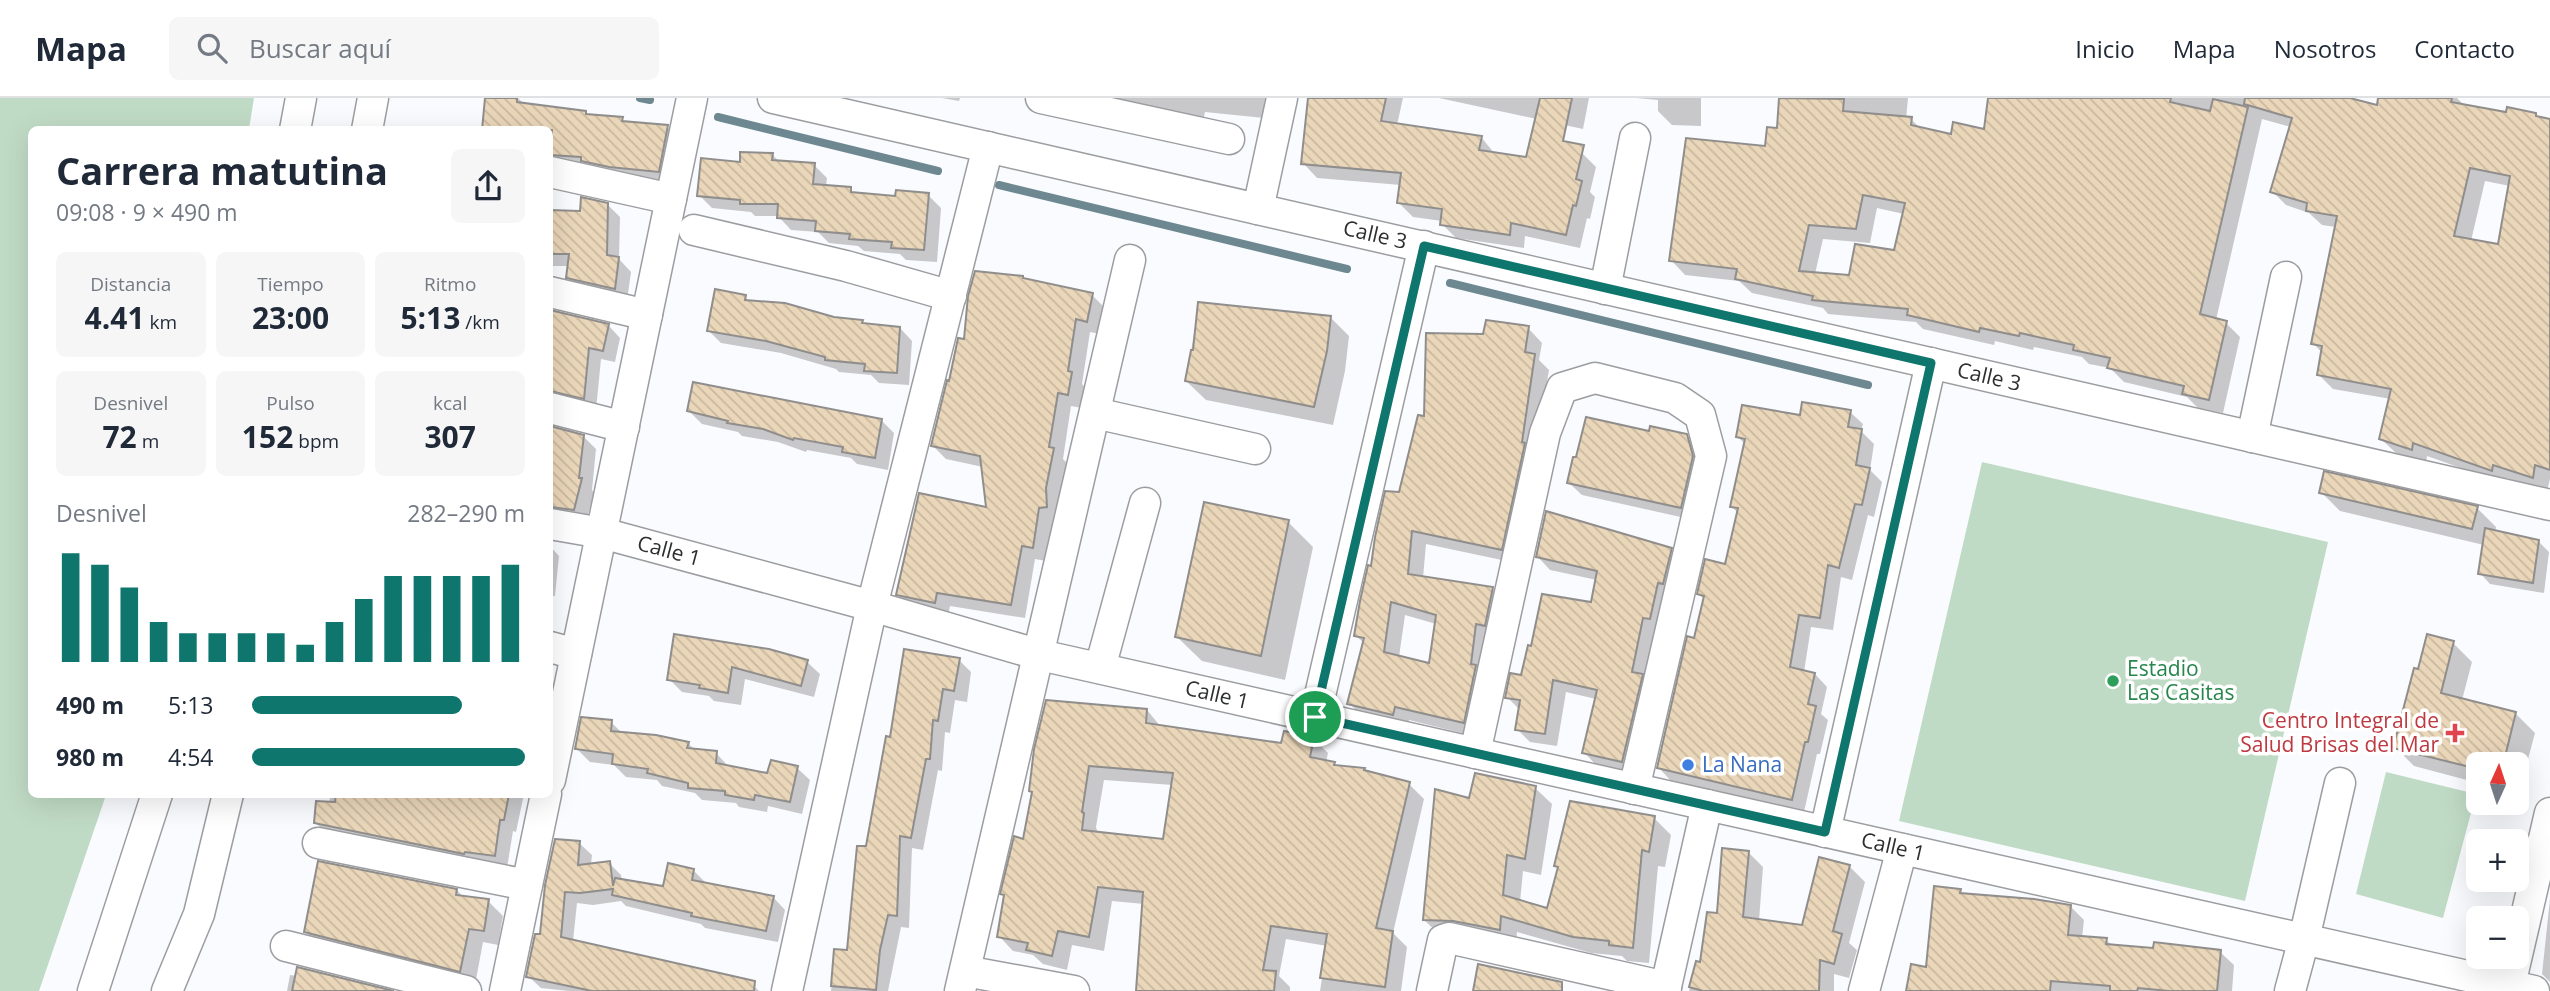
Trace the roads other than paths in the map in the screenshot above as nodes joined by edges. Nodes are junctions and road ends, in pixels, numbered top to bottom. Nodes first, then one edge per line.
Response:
1 (301, 98) edge
2 (373, 98) edge
3 (692, 98) edge
4 (773, 98) edge
5 (1041, 98) edge
6 (1282, 98) edge
7 (296, 126) edge
8 (368, 126) edge
9 (1635, 138) dead end
10 (1229, 139) dead end
11 (988, 147) junction
12 (553, 173) edge
13 (671, 199) junction
14 (1258, 209) junction
15 (694, 230) dead end
16 (1424, 246) junction
17 (1130, 260) dead end
18 (2286, 277) dead end
19 (1605, 289) junction
20 (553, 293) edge
21 (951, 296) junction
22 (647, 315) junction
23 (1931, 363) junction
24 (553, 409) edge
25 (1095, 413) junction
26 (624, 427) junction
27 (2252, 437) junction
28 (1255, 449) dead end
29 (1145, 503) dead end
30 (2550, 505) edge
31 (553, 525) edge
32 (602, 533) junction
33 (872, 606) junction
34 (563, 650) edge
35 (1040, 655) junction
36 (1100, 668) junction
37 (1315, 717) junction
38 (553, 743) edge
39 (1475, 753) junction
40 (2340, 783) dead end
41 (1634, 789) junction
42 (156, 798) edge
43 (227, 798) edge
44 (545, 798) edge
45 (1707, 805) junction
46 (2550, 813) edge
47 (1825, 832) junction
48 (318, 844) dead end
49 (1902, 849) junction
50 (527, 885) junction
51 (2304, 939) junction
52 (286, 946) dead end
53 (963, 981) edge
54 (2522, 988) edge
55 (1666, 989) edge
56 (93, 991) edge
57 (167, 991) edge
58 (466, 991) edge
59 (505, 991) edge
60 (787, 991) edge
61 (1074, 991) edge
62 (1432, 991) edge
63 (1864, 991) edge
64 (2290, 991) edge

1 - 7 street
2 - 8 street
3 - 13 street
4 - 11 street, Calle 3
5 - 10 street
6 - 14 street
9 - 19 street
11 - 14 street, Calle 3
11 - 21 street
12 - 13 street
13 - 22 street
14 - 16 street, Calle 3
15 - 21 street
16 - 19 street, Calle 3
16 - 37 street
17 - 25 street
18 - 27 street
19 - 23 street, Calle 3
20 - 22 street
21 - 33 street
22 - 26 street
23 - 27 street, Calle 3
23 - 47 street
24 - 26 street
25 - 28 street
25 - 35 street
26 - 32 street
27 - 30 street, Calle 3
29 - 36 street
31 - 32 street, Calle 1
32 - 33 street, Calle 1
32 - 34 street
33 - 35 street, Calle 1
33 - 60 street
34 - 38 street
35 - 36 street, Calle 1
35 - 53 street
36 - 37 street, Calle 1
37 - 39 street, Calle 1
39 - 41 street, Calle 1
39 - 41 street
40 - 51 street
41 - 45 street, Calle 1
42 - 56 street
43 - 57 street
44 - 50 street
45 - 47 street, Calle 1
45 - 55 street
46 - 54 street
47 - 49 street, Calle 1
48 - 50 street
49 - 51 street, Calle 1
49 - 63 street
50 - 59 street
51 - 54 street, Calle 1
51 - 64 street
52 - 58 street
53 - 61 street
55 - 62 street

